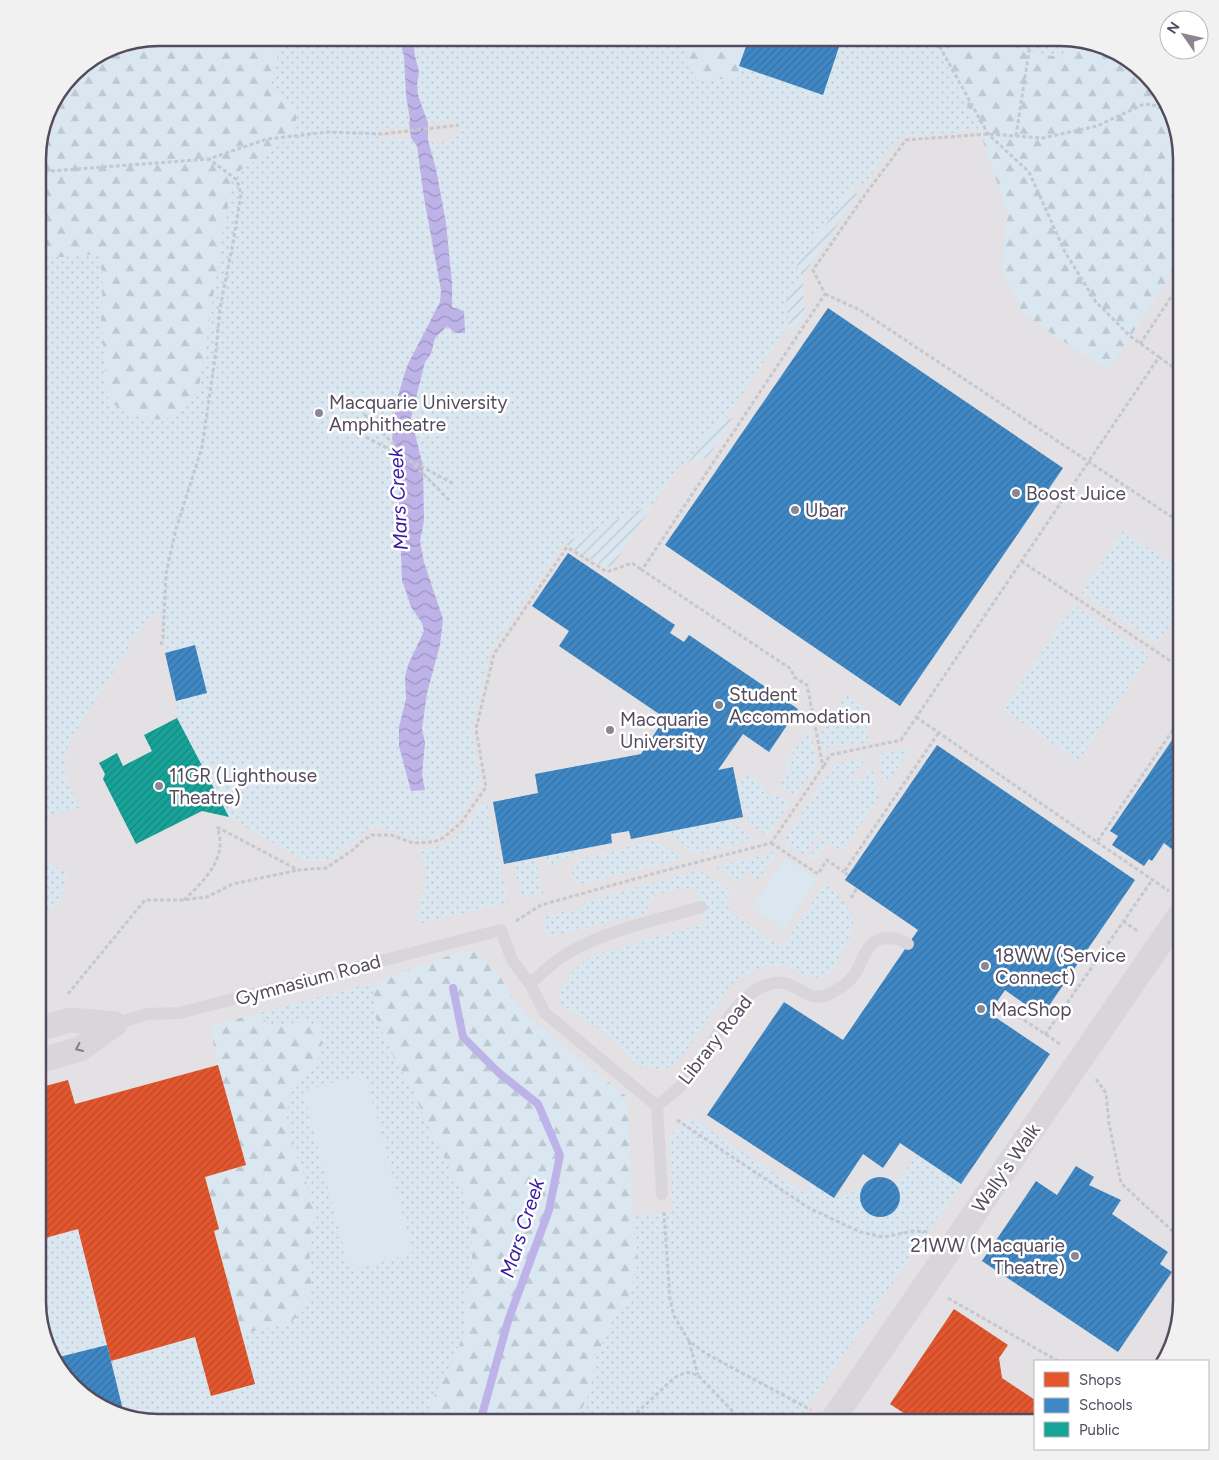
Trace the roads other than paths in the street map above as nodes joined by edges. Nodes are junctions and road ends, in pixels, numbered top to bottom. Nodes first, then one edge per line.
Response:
1 (701, 907) dead end
2 (1173, 926) edge
3 (908, 944) dead end
4 (530, 984) junction
5 (115, 1024) junction
6 (46, 1027) edge
7 (46, 1058) edge
8 (657, 1106) junction
9 (662, 1194) road end
10 (836, 1414) edge

1 - 4 lane
2 - 10 street, Wally's Walk
3 - 8 lane, Library Road
4 - 5 lane, Gymnasium Road
4 - 8 lane
5 - 6 street, Gymnasium Road
5 -> 7 street, Gymnasium Road
8 - 9 lane

